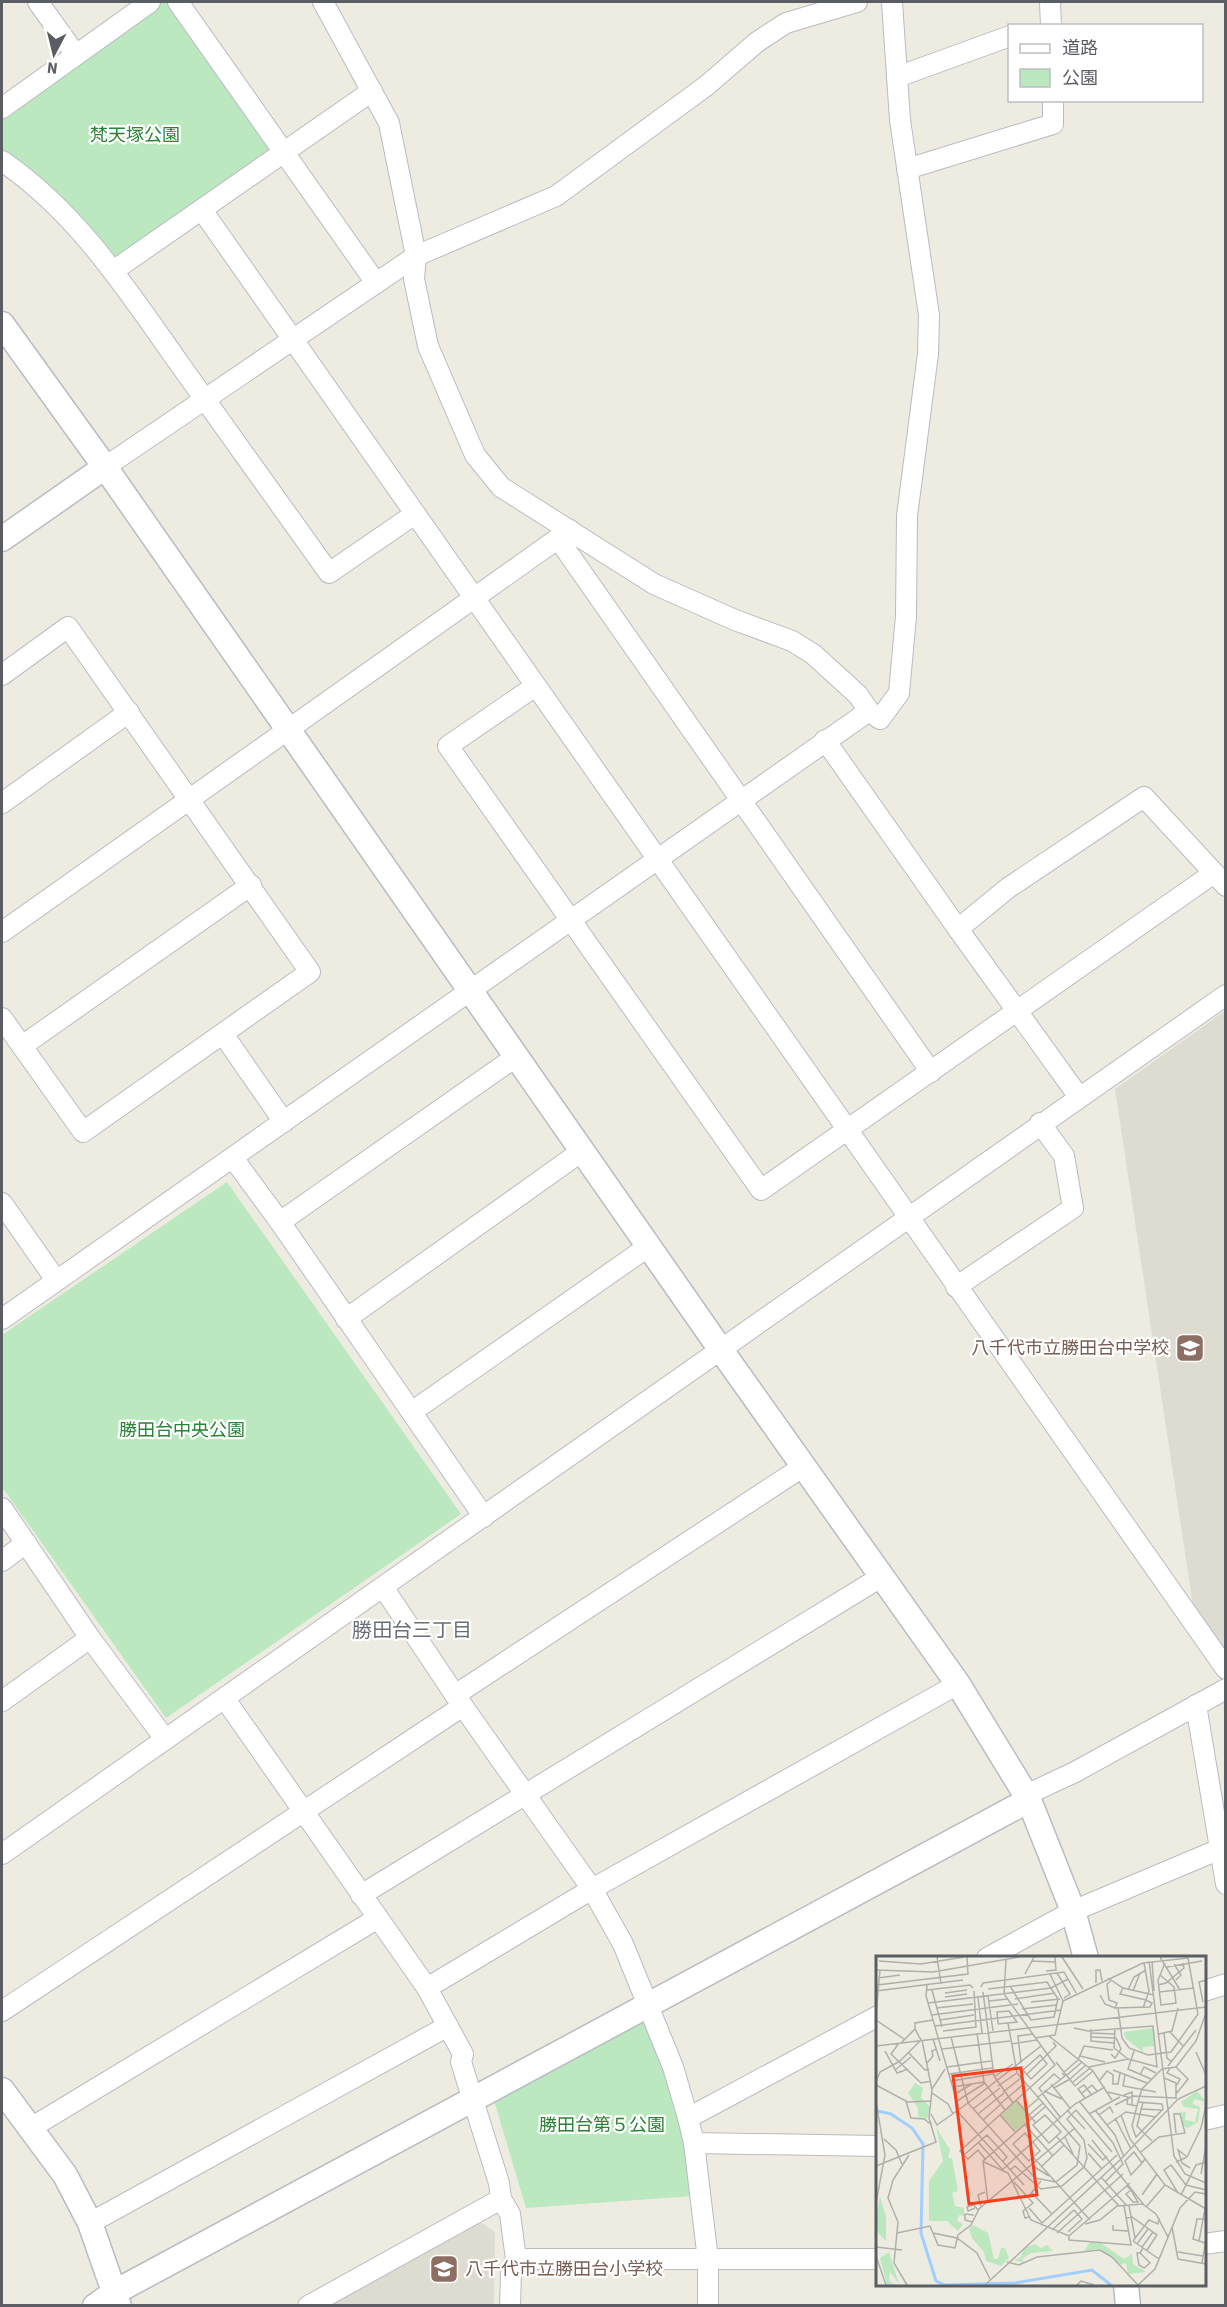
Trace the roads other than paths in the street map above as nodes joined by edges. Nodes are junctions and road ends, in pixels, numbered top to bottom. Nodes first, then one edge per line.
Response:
1 (38, 2) edge
2 (150, 2) edge
3 (178, 2) edge
4 (323, 2) edge
5 (857, 2) edge
6 (892, 2) edge
7 (1008, 37) edge
8 (76, 55) junction
9 (897, 77) junction
10 (372, 91) junction
11 (1053, 102) edge
12 (2, 108) edge
13 (285, 152) junction
14 (2, 161) edge
15 (907, 169) junction
16 (202, 210) junction
17 (416, 256) junction
18 (113, 271) junction
19 (376, 283) junction
20 (2, 324) edge
21 (293, 339) junction
22 (205, 399) junction
23 (105, 467) junction
24 (415, 514) junction
25 (565, 535) junction
26 (2, 538) edge
27 (474, 599) junction
28 (2, 675) edge
29 (534, 687) junction
30 (869, 711) junction
31 (129, 712) junction
32 (288, 731) junction
33 (825, 740) junction
34 (190, 800) junction
35 (742, 800) junction
36 (2, 803) edge
37 (656, 859) junction
38 (1220, 879) edge
39 (251, 885) junction
40 (570, 921) junction
41 (958, 929) junction
42 (2, 932) edge
43 (470, 989) junction
44 (1226, 995) edge
45 (1017, 1011) junction
46 (2, 1018) edge
47 (223, 1034) junction
48 (22, 1046) junction
49 (517, 1056) junction
50 (931, 1072) junction
51 (1078, 1097) junction
52 (284, 1122) junction
53 (1040, 1123) junction
54 (848, 1132) junction
55 (582, 1151) junction
56 (233, 1158) junction
57 (2, 1203) edge
58 (909, 1219) junction
59 (280, 1222) junction
60 (648, 1246) junction
61 (56, 1280) junction
62 (956, 1287) junction
63 (2, 1319) edge
64 (346, 1319) junction
65 (722, 1350) junction
66 (413, 1411) junction
67 (804, 1466) junction
68 (2, 1508) edge
69 (484, 1517) junction
70 (26, 1543) junction
71 (2, 1561) edge
72 (881, 1577) junction
73 (383, 1587) junction
74 (90, 1638) junction
75 (1226, 1669) edge
76 (958, 1684) junction
77 (1226, 1689) edge
78 (225, 1700) junction
79 (459, 1700) junction
80 (2, 1701) edge
81 (1196, 1705) junction
82 (165, 1739) junction
83 (524, 1793) junction
84 (1028, 1797) junction
85 (304, 1813) junction
86 (1220, 1850) junction
87 (2, 1854) edge
88 (1226, 1884) edge
89 (592, 1889) junction
90 (361, 1894) junction
91 (1073, 1911) junction
92 (378, 1918) junction
93 (991, 1956) edge
94 (1085, 1956) edge
95 (1226, 1984) edge
96 (427, 1988) junction
97 (1206, 1990) edge
98 (649, 2004) junction
99 (2, 2012) edge
100 (876, 2017) edge
101 (448, 2026) junction
102 (474, 2097) junction
103 (5, 2102) edge
104 (1226, 2115) edge
105 (688, 2118) junction
106 (1206, 2120) edge
107 (29, 2129) junction
108 (694, 2143) junction
109 (876, 2146) edge
110 (501, 2199) junction
111 (90, 2223) junction
112 (1226, 2241) edge
113 (1206, 2244) edge
114 (516, 2259) junction
115 (876, 2259) edge
116 (708, 2260) junction
117 (1126, 2286) edge
118 (117, 2299) edge
119 (95, 2306) edge
120 (308, 2306) edge
121 (510, 2306) edge
122 (708, 2306) edge
123 (1128, 2306) edge

1 - 8 street
2 - 8 street
3 - 13 street
4 - 10 street
5 - 17 street
6 - 9 street
7 - 9 street
8 - 12 street
9 - 15 street
10 - 13 street
10 - 17 street
11 - 15 street
13 - 16 street
13 - 19 street
14 - 18 street
15 - 30 street
16 - 18 street
16 - 21 street
17 - 19 street
17 - 25 street
18 - 22 street
19 - 21 street
20 - 23 street
21 - 22 street
21 - 24 street
22 - 23 street
22 - 24 street
23 - 26 street
23 - 32 street
24 - 27 street
25 - 27 street
25 - 30 street
25 - 35 street
27 - 29 street
27 - 32 street
28 - 31 street
29 - 37 street
29 - 40 street
30 - 33 street
31 - 34 street
31 - 36 street
32 - 34 street
32 - 43 street
33 - 35 street
33 - 41 street
34 - 39 street
34 - 42 street
35 - 37 street
35 - 50 street
37 - 40 street
37 - 54 street
38 - 41 street
38 - 45 street
39 - 47 street
39 - 48 street
40 - 43 street
40 - 54 street
41 - 45 street
43 - 49 street
43 - 52 street
44 - 51 street
45 - 50 street
45 - 51 street
46 - 48 street
47 - 48 street
47 - 52 street
49 - 55 street
49 - 59 street
50 - 54 street
51 - 53 street
52 - 56 street
53 - 58 street
53 - 62 street
54 - 58 street
55 - 60 street
55 - 64 street
56 - 59 street
56 - 61 street
57 - 61 street
58 - 62 street
58 - 65 street
59 - 64 street
60 - 65 street
60 - 66 street
61 - 63 street
62 - 75 street
64 - 66 street
65 - 67 street
65 - 69 street
66 - 69 street
67 - 72 street
67 - 79 street
68 - 70 street
69 - 73 street
70 - 71 street
70 - 74 street
72 - 76 street
72 - 83 street
73 - 78 street
73 - 79 street
74 - 80 street
74 - 82 street
76 - 84 street
76 - 89 street
77 - 81 street
78 - 82 street
78 - 85 street
79 - 83 street
79 - 85 street
81 - 84 street
81 - 86 street
82 - 87 street
83 - 89 street
83 - 90 street
84 - 91 street
84 - 98 street
85 - 90 street
85 - 99 street
86 - 88 street
86 - 91 street
89 - 96 street
89 - 98 street
90 - 92 street
91 - 93 street
91 - 94 street
92 - 96 street
92 - 107 street
95 - 97 street
96 - 101 street
98 - 102 street
98 - 105 street
100 - 105 street
101 - 102 street
101 - 111 street
102 - 110 street
102 - 118 street
103 - 107 street
104 - 106 street
105 - 108 street
107 - 111 street
108 - 109 street
108 - 116 street
110 - 114 street
110 - 120 street
111 - 118 street
112 - 113 street
114 - 116 street
114 - 121 street
115 - 116 street
116 - 122 street
117 - 123 street
118 - 119 street

